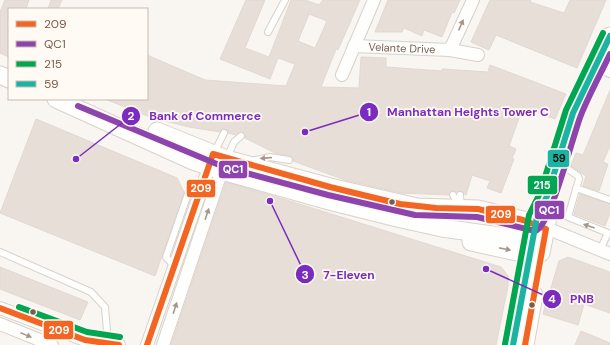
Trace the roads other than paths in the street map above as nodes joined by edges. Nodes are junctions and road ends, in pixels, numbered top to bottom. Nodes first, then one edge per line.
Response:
1 (285, 0) edge
2 (374, 0) edge
3 (472, 0) edge
4 (268, 32) dead end
5 (610, 36) edge
6 (354, 46) junction
7 (450, 50) junction
8 (478, 55) dead end
9 (603, 67) edge
10 (342, 75) dead end
11 (59, 100) edge
12 (83, 100) edge
13 (224, 133) dead end
14 (241, 136) dead end
15 (289, 160) dead end
16 (557, 162) junction
17 (218, 163) junction
18 (243, 163) junction
19 (576, 188) junction
20 (332, 190) junction
21 (610, 200) edge
22 (463, 202) junction
23 (442, 228) junction
24 (471, 232) junction
25 (609, 232) edge
26 (539, 234) junction
27 (0, 252) edge
28 (605, 252) edge
29 (529, 257) junction
30 (0, 308) edge
31 (0, 324) edge
32 (114, 344) edge
33 (52, 345) edge
34 (147, 345) edge
35 (163, 345) edge
36 (513, 345) edge
37 (525, 345) edge

1 - 4 lane
2 - 6 street, Velante Drive
7 -> 3 street, Velante Drive
5 - 9 street
6 - 7 street, Velante Drive
6 - 10 street, Velante Drive
7 - 8 street, Velante Drive
9 - 16 street
11 - 17 street
12 - 17 street
13 - 17 lane
14 - 17 lane
15 -> 18 lane
16 - 19 lane
16 - 26 street
17 - 18 street
17 - 20 street
17 - 34 street
35 -> 17 street
18 - 20 street
19 - 21 lane
25 -> 19 lane
20 - 22 street
20 - 23 street
22 - 24 street
22 - 26 street
23 - 24 street
23 -> 29 street
24 - 26 street
25 - 28 lane
26 - 28 street
26 - 29 street
26 - 37 street
27 - 32 lane
29 - 36 street
30 - 32 street
31 -> 33 street

